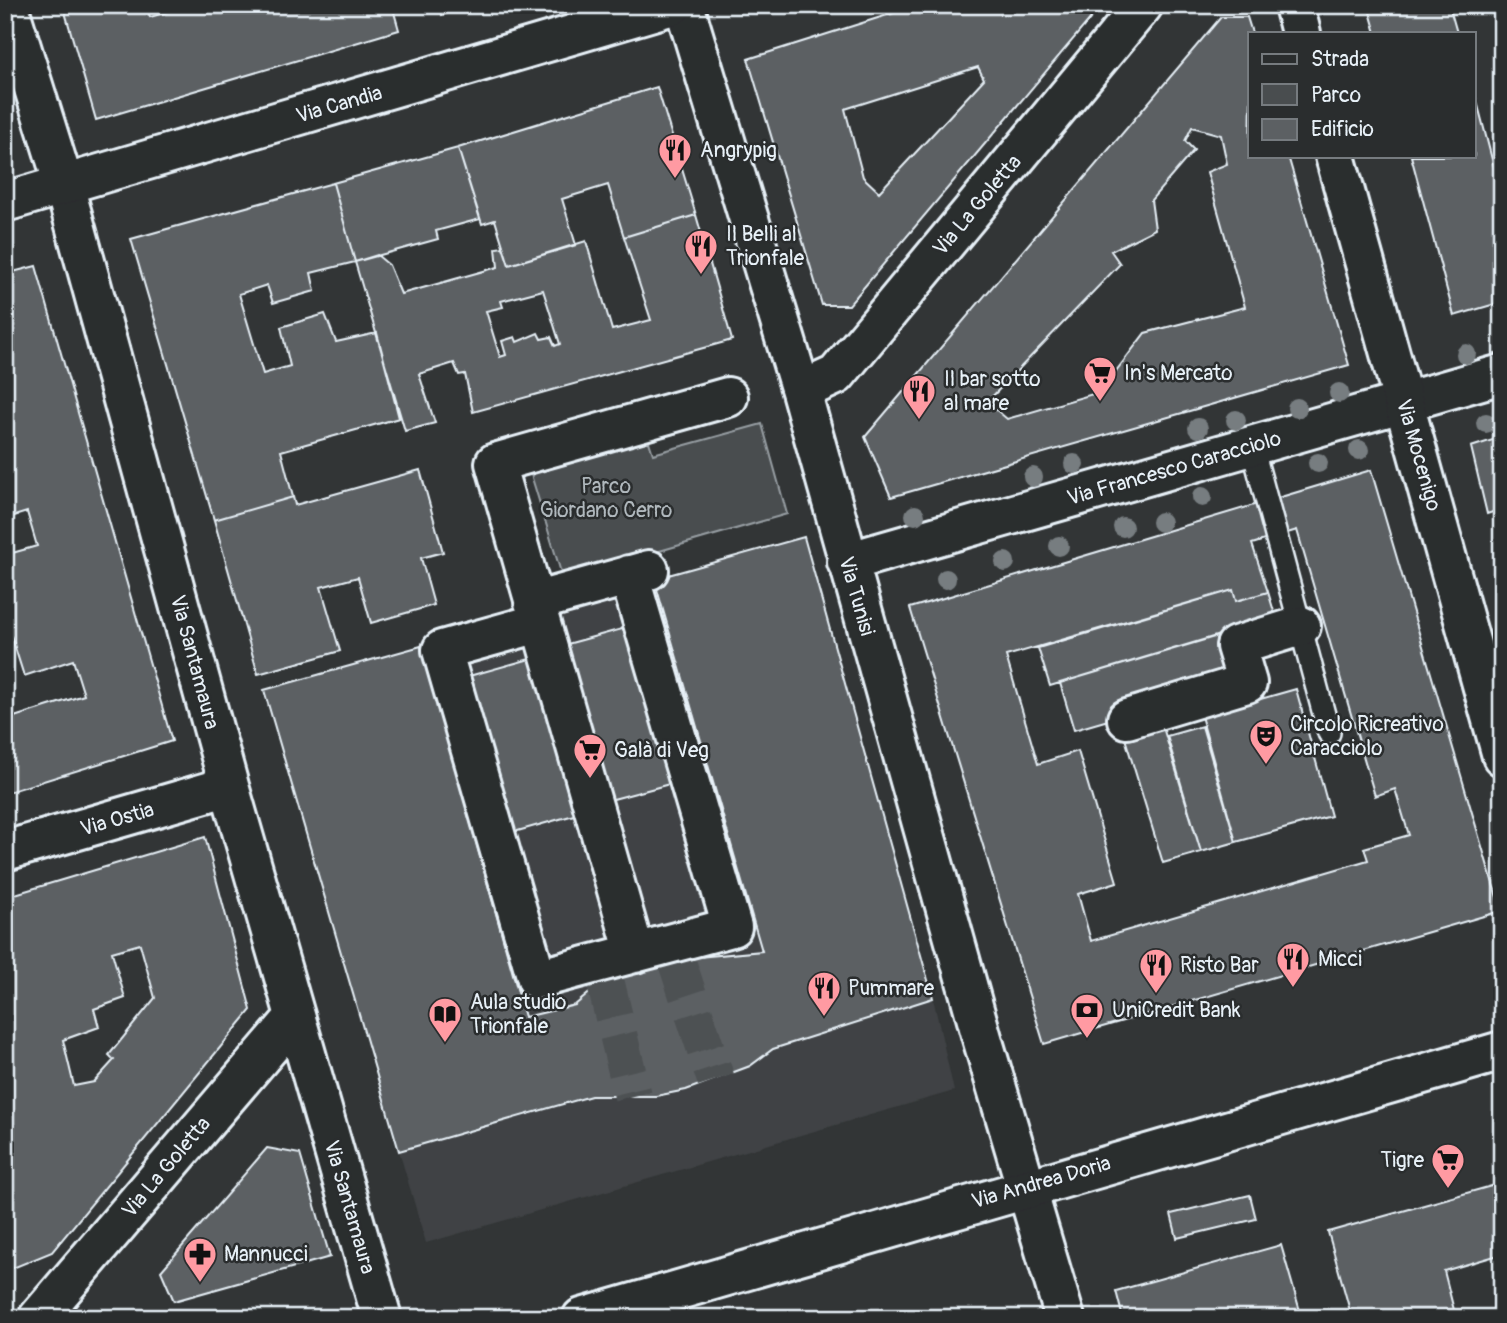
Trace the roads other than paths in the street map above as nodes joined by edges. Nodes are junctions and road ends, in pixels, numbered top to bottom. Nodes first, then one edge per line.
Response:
1 (8, 5) edge
2 (673, 5) edge
3 (684, 5) edge
4 (1143, 5) edge
5 (1294, 5) edge
6 (1301, 32) edge
7 (1336, 158) edge
8 (64, 185) junction
9 (5, 202) edge
10 (1502, 374) edge
11 (801, 391) junction
12 (727, 397) dead end
13 (1404, 401) junction
14 (1252, 446) junction
15 (847, 562) junction
16 (537, 612) junction
17 (1301, 626) junction
18 (1127, 719) dead end
19 (1329, 733) dead end
20 (1502, 756) edge
21 (229, 786) junction
22 (5, 851) edge
23 (613, 965) junction
24 (295, 1017) junction
25 (1502, 1051) edge
26 (1027, 1187) junction
27 (38, 1318) edge
28 (382, 1318) edge
29 (582, 1318) edge
30 (1065, 1318) edge

1 - 8 street, Via Santamaura
2 - 8 street, Via Candia
3 - 11 street, Via Tunisi
4 - 11 street, Via La Goletta
5 - 6 street
7 - 13 street, Via Mocenigo
8 - 9 street, Via Candia
8 - 21 street, Via Santamaura
10 - 13 street, Via Francesco Caracciolo
11 - 15 street, Via Tunisi
12 - 16 street
13 - 14 street, Via Francesco Caracciolo
13 - 20 street, Via Mocenigo
14 - 15 street, Via Francesco Caracciolo
14 - 17 lane
15 - 26 street, Via Tunisi
16 - 23 street
16 - 23 street
16 - 23 street
17 - 18 street
17 - 19 lane
21 - 22 street, Via Ostia
21 - 24 street, Via Santamaura
24 - 27 street, Via La Goletta
24 - 28 street, Via Santamaura
25 - 26 street, Via Andrea Doria
26 - 29 street, Via Andrea Doria
26 - 30 street, Via Tunisi

